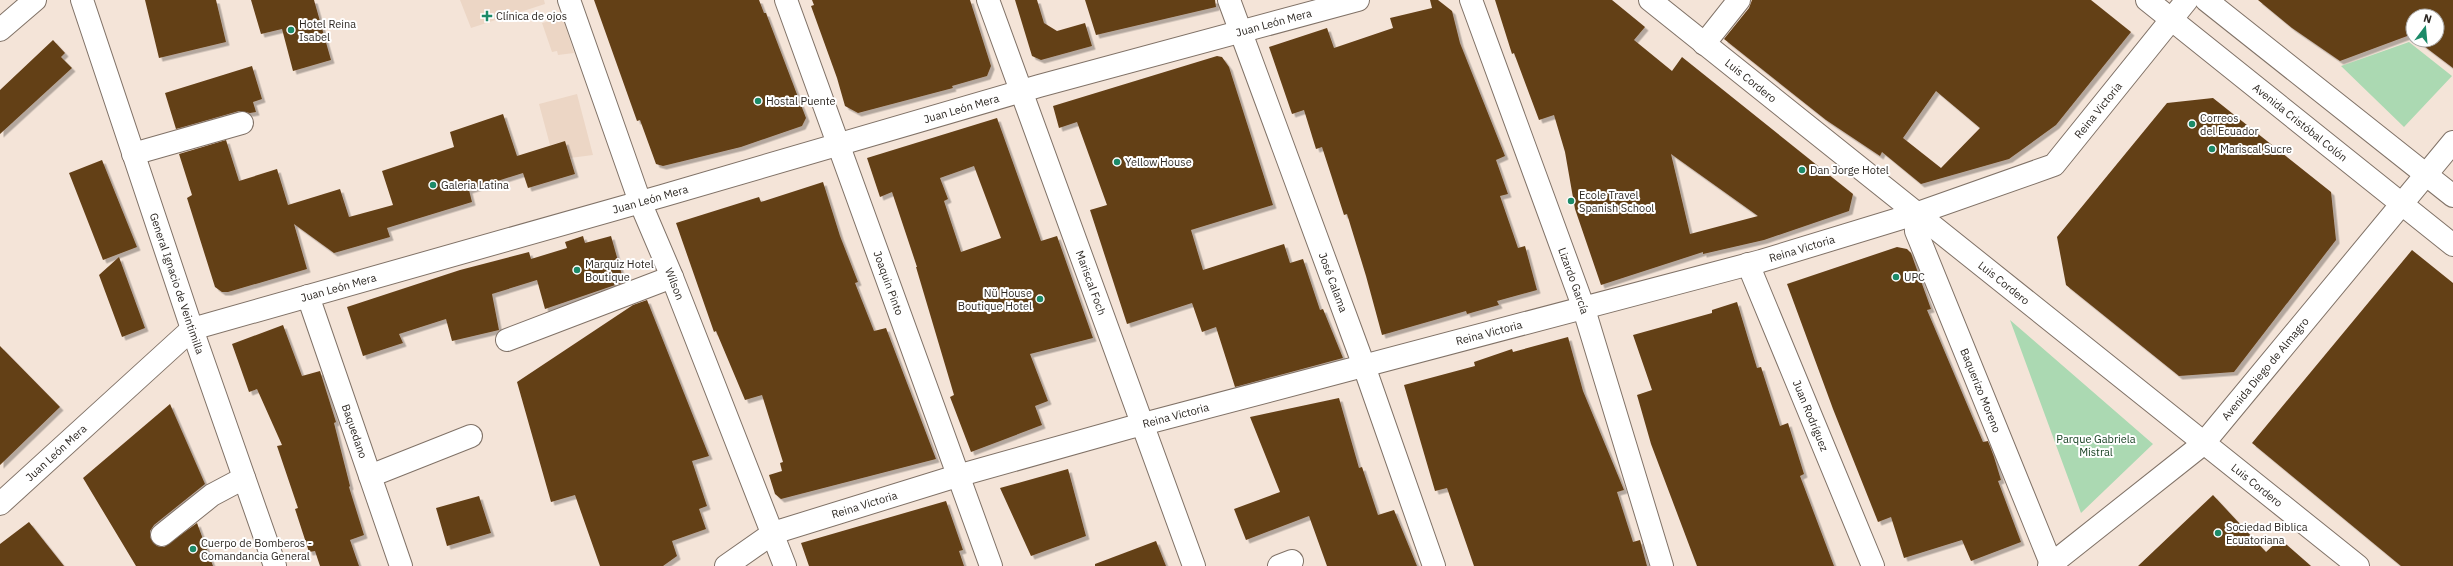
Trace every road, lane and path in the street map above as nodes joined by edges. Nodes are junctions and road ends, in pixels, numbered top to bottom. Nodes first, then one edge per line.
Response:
1 (35, 0) edge
2 (82, 0) edge
3 (570, 0) edge
4 (786, 0) edge
5 (988, 0) edge
6 (1228, 0) edge
7 (1358, 0) edge
8 (1471, 0) edge
9 (1650, 0) edge
10 (1739, 0) edge
11 (2147, 0) edge
12 (2188, 0) edge
13 (2206, 0) edge
14 (2171, 19) junction
15 (0, 30) edge
16 (1240, 33) junction
17 (1704, 44) junction
18 (1021, 91) junction
19 (242, 123) dead end
20 (2453, 142) edge
21 (837, 146) junction
22 (133, 154) junction
23 (2426, 175) junction
24 (2453, 196) edge
25 (640, 202) junction
26 (2402, 204) junction
27 (1915, 214) junction
28 (2453, 245) edge
29 (1748, 264) junction
30 (672, 277) junction
31 (308, 296) junction
32 (1583, 306) junction
33 (192, 329) junction
34 (507, 340) dead end
35 (1364, 366) junction
36 (1142, 425) junction
37 (471, 436) dead end
38 (2203, 444) junction
39 (370, 476) junction
40 (957, 476) junction
41 (244, 478) junction
42 (0, 504) edge
43 (773, 533) junction
44 (162, 535) dead end
45 (275, 566) edge
46 (401, 566) edge
47 (726, 566) edge
48 (784, 566) edge
49 (991, 566) edge
50 (1194, 566) edge
51 (1434, 566) edge
52 (1662, 566) edge
53 (1873, 566) edge
54 (2051, 566) edge
55 (2358, 566) edge

1 - 15 street
2 - 22 street, General Ignacio de Veintimilla
3 - 25 street, Wilson
4 - 21 street, Joaquin Pinto
5 - 18 street, Mariscal Foch
6 - 16 street, José Calama
7 - 16 street, Juan León Mera
8 - 32 street, Lizardo García
9 - 17 street, Luis Cordero
10 - 17 street
11 - 14 street, Avenida Cristóbal Colón
12 - 14 street, Reina Victoria
13 - 23 street
14 - 26 street, Avenida Cristóbal Colón
14 - 27 street, Reina Victoria
16 - 18 street, Juan León Mera
16 - 35 street, José Calama
17 - 27 street, Luis Cordero
18 - 21 street, Juan León Mera
18 - 36 street, Mariscal Foch
19 - 22 street
20 - 23 street, Avenida Diego de Almagro
21 - 25 street, Juan León Mera
21 - 40 street, Joaquin Pinto
22 - 33 street, General Ignacio de Veintimilla
23 - 24 street
23 - 26 street, Avenida Diego de Almagro
25 - 30 street, Wilson
25 - 31 street, Juan León Mera
26 - 28 street, Avenida Cristóbal Colón
26 - 38 street, Avenida Diego de Almagro
27 - 29 street, Reina Victoria
27 - 38 street, Luis Cordero
27 - 54 street, Baquerizo Moreno
29 - 32 street, Reina Victoria
29 - 53 street, Juan Rodríguez
30 - 34 street
30 - 43 street, Wilson
31 - 33 street, Juan León Mera
31 - 39 street, Baquedano
32 - 35 street, Reina Victoria
32 - 52 street, Lizardo García
33 - 41 street, General Ignacio de Veintimilla
33 - 42 street, Juan León Mera
35 - 36 street, Reina Victoria
35 - 51 street, José Calama
36 - 40 street, Reina Victoria
36 - 50 street, Mariscal Foch
37 - 39 street
38 - 54 street, Avenida Diego de Almagro
38 - 55 street, Luis Cordero
39 - 46 street, Baquedano
40 - 43 street, Reina Victoria
40 - 49 street, Joaquin Pinto
41 - 44 street
41 - 45 street, General Ignacio de Veintimilla
43 - 47 street, Reina Victoria
43 - 48 street, Wilson

